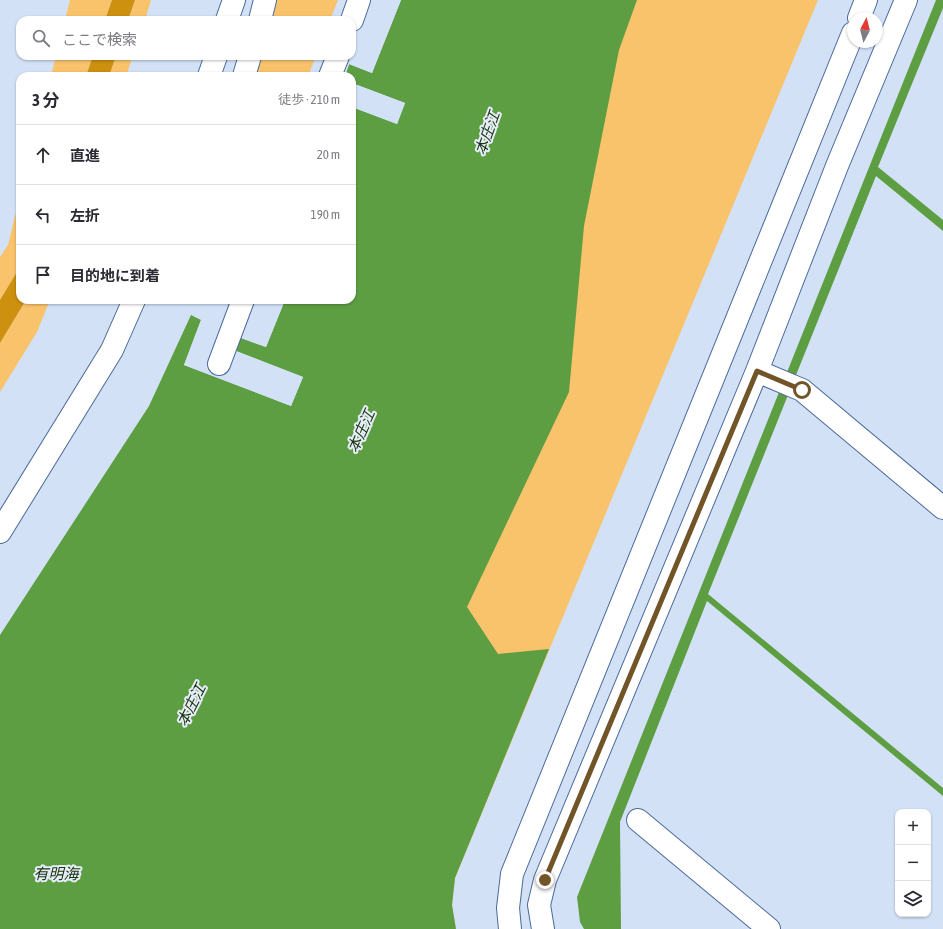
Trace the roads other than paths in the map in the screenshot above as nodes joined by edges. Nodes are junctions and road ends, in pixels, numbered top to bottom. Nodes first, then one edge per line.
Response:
1 (234, 0) edge
2 (265, 0) edge
3 (359, 0) edge
4 (866, 0) edge
5 (906, 0) edge
6 (861, 12) edge
7 (229, 16) edge
8 (261, 16) edge
9 (353, 16) edge
10 (847, 48) edge
11 (215, 60) edge
12 (249, 60) edge
13 (336, 60) edge
14 (210, 72) edge
15 (245, 72) edge
16 (332, 72) edge
17 (132, 304) edge
18 (242, 304) edge
19 (219, 364) dead end
20 (765, 374) junction
21 (943, 508) edge
22 (0, 532) edge
23 (638, 820) dead end
24 (510, 929) edge
25 (543, 929) edge
26 (769, 929) edge

1 - 7 street
2 - 8 street
3 - 9 street
4 - 6 street
5 - 20 street
10 - 24 street
11 - 14 street
12 - 15 street
13 - 16 street
17 - 22 street
18 - 19 street
20 - 21 street
20 - 25 street
23 - 26 street

